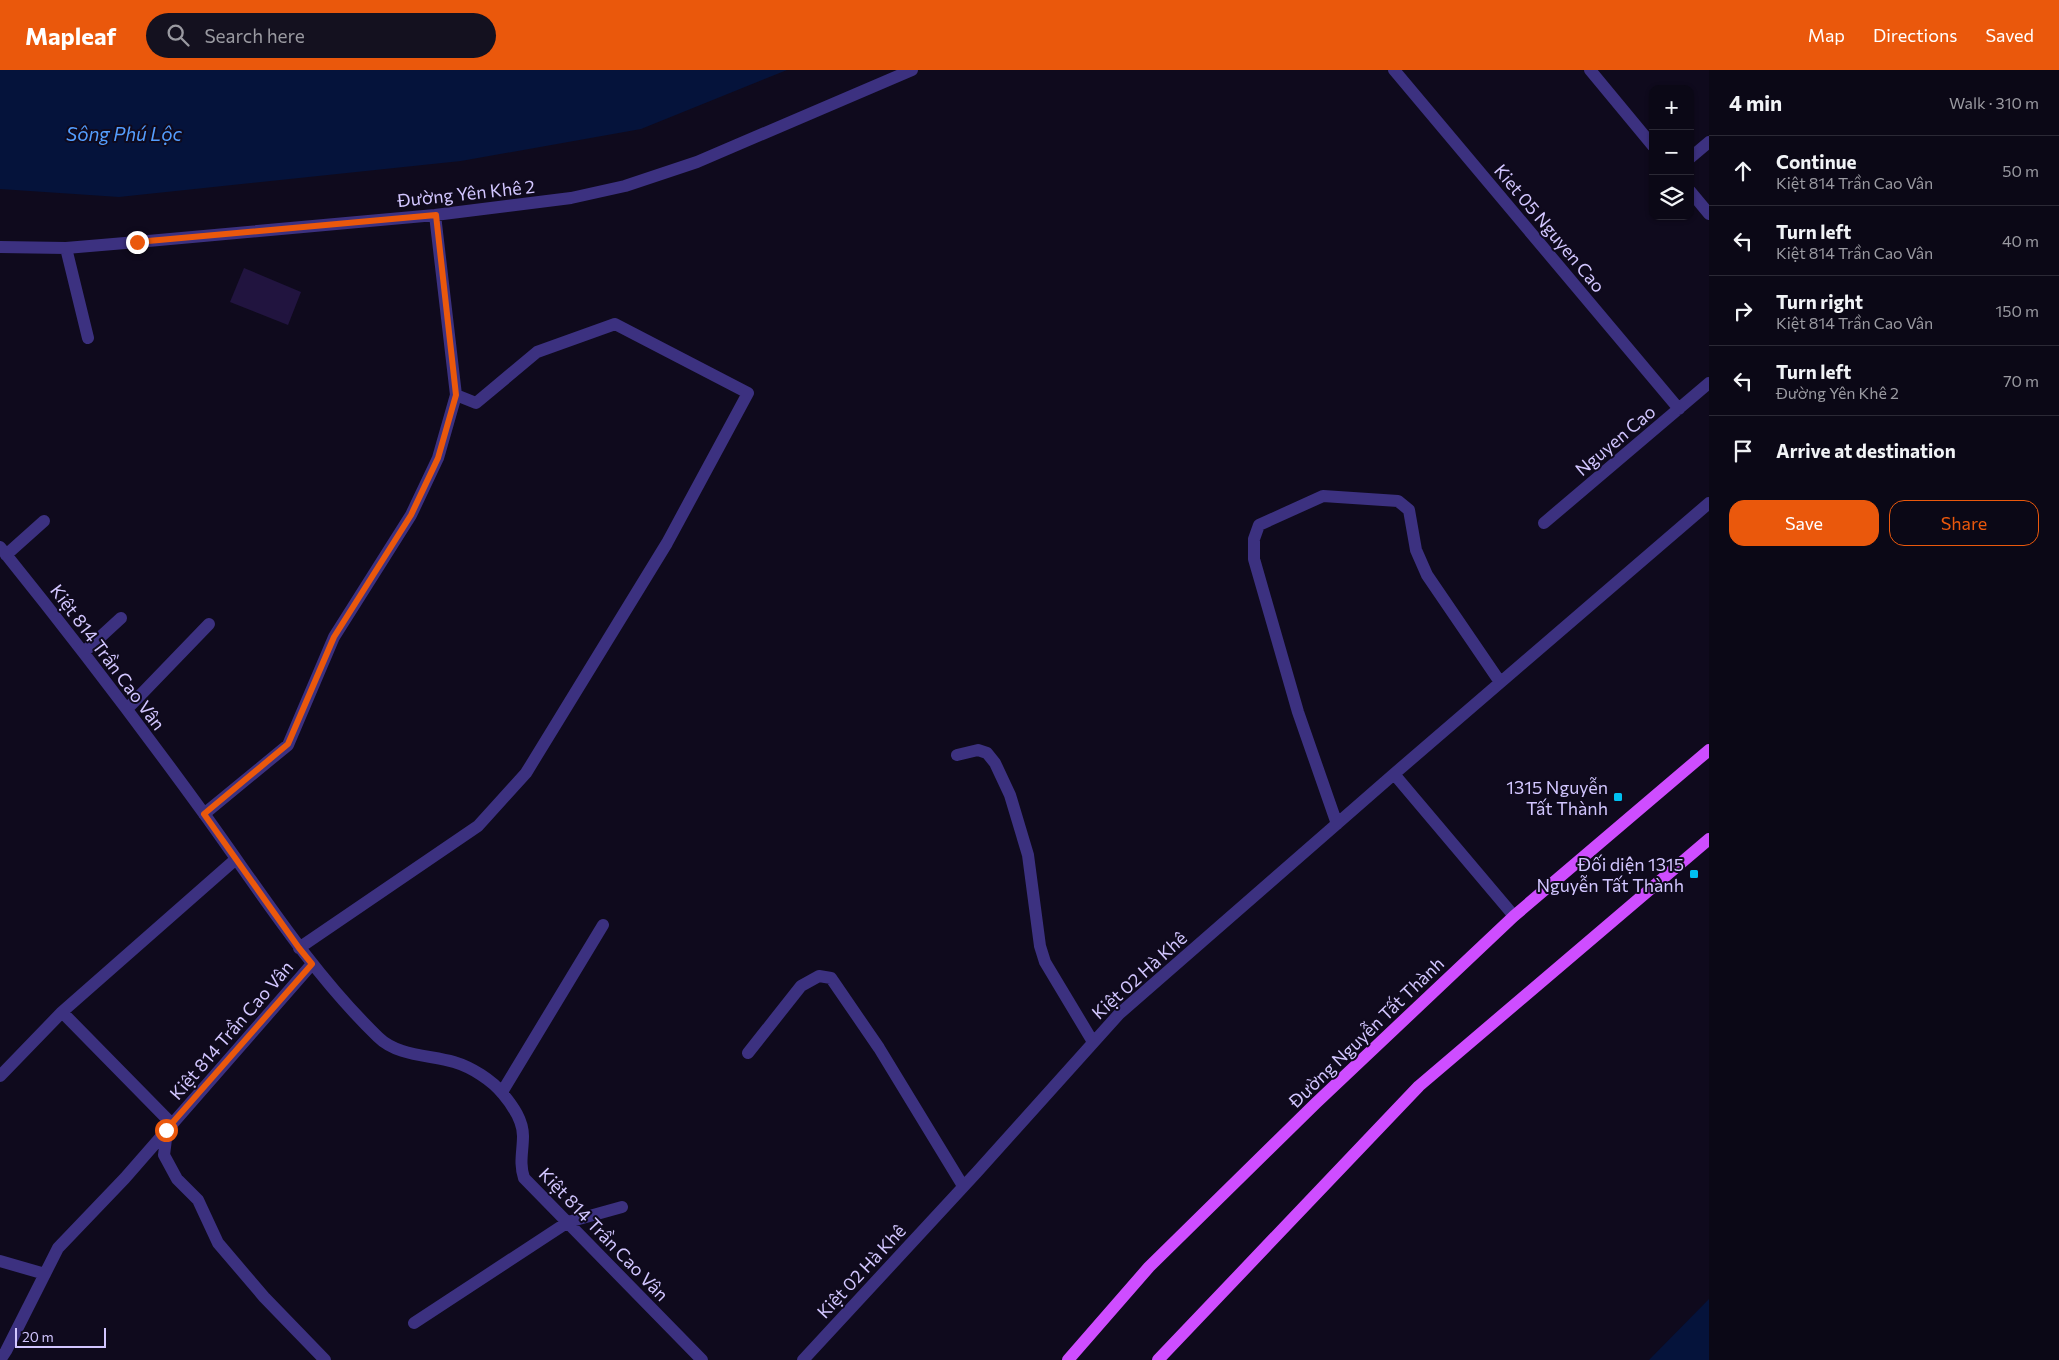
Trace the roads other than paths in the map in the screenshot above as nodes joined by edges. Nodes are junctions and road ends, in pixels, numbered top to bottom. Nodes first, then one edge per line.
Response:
1 (912, 70) edge
2 (1394, 70) edge
3 (1590, 70) edge
4 (1649, 141) edge
5 (1709, 142) edge
6 (1694, 155) edge
7 (1694, 196) edge
8 (1709, 214) edge
9 (436, 215) junction
10 (0, 247) edge
11 (66, 248) junction
12 (88, 338) dead end
13 (1709, 383) edge
14 (456, 395) junction
15 (1679, 409) junction
16 (1709, 503) edge
17 (44, 521) dead end
18 (1544, 523) dead end
19 (3, 551) edge
20 (121, 618) dead end
21 (210, 624) dead end
22 (84, 652) junction
23 (1500, 682) junction
24 (127, 709) junction
25 (1709, 750) edge
26 (957, 755) dead end
27 (1394, 774) junction
28 (204, 814) junction
29 (1337, 824) junction
30 (1709, 839) edge
31 (236, 859) junction
32 (1514, 916) junction
33 (603, 925) dead end
34 (299, 948) junction
35 (312, 964) junction
36 (62, 1012) junction
37 (1093, 1042) junction
38 (748, 1054) dead end
39 (0, 1076) edge
40 (502, 1092) junction
41 (169, 1127) junction
42 (964, 1186) junction
43 (622, 1207) dead end
44 (568, 1222) junction
45 (0, 1261) edge
46 (45, 1274) junction
47 (414, 1323) dead end
48 (0, 1360) edge
49 (325, 1360) edge
50 (702, 1360) edge
51 (802, 1360) edge
52 (1068, 1360) edge
53 (1158, 1360) edge

1 - 9 street, Đường Yên Khê 2
2 - 15 street, Kiet 05 Nguyen Cao
3 - 4 street
5 - 6 street
7 - 8 street
9 - 11 street, Đường Yên Khê 2
9 - 14 street
10 - 11 street, Đường Yên Khê 2
11 - 12 street
13 - 15 street, Nguyen Cao
14 - 28 street
14 - 34 street, Kiệt 814 Trần Cao Vân
15 - 18 street, Nguyen Cao
16 - 23 street, Kiệt 02 Hà Khê
17 - 19 street
19 - 22 street, Kiệt 814 Trần Cao Vân
20 - 22 street
21 - 24 street
22 - 24 street, Kiệt 814 Trần Cao Vân
23 - 27 street, Kiệt 02 Hà Khê
23 - 29 street
24 - 28 street, Kiệt 814 Trần Cao Vân
25 - 32 main road, Đường Nguyễn Tất Thành
26 - 37 street
27 - 29 street, Kiệt 02 Hà Khê
27 - 32 street
28 - 31 street, Kiệt 814 Trần Cao Vân
29 - 37 street, Kiệt 02 Hà Khê
30 - 53 main road
31 - 34 street, Kiệt 814 Trần Cao Vân
31 - 36 street
32 - 52 main road, Đường Nguyễn Tất Thành
33 - 40 street
34 - 35 street, Kiệt 814 Trần Cao Vân
35 - 40 street, Kiệt 814 Trần Cao Vân
35 - 41 street, Kiệt 814 Trần Cao Vân
36 - 39 street
36 - 41 street
37 - 42 street, Kiệt 02 Hà Khê
38 - 42 street
40 - 44 street, Kiệt 814 Trần Cao Vân
41 - 46 street, Kiệt 814 Trần Cao Vân
41 - 49 street
42 - 51 street, Kiệt 02 Hà Khê
43 - 44 street
44 - 47 street
44 - 50 street, Kiệt 814 Trần Cao Vân
45 - 46 street
46 - 48 street, Kiệt 814 Trần Cao Vân

